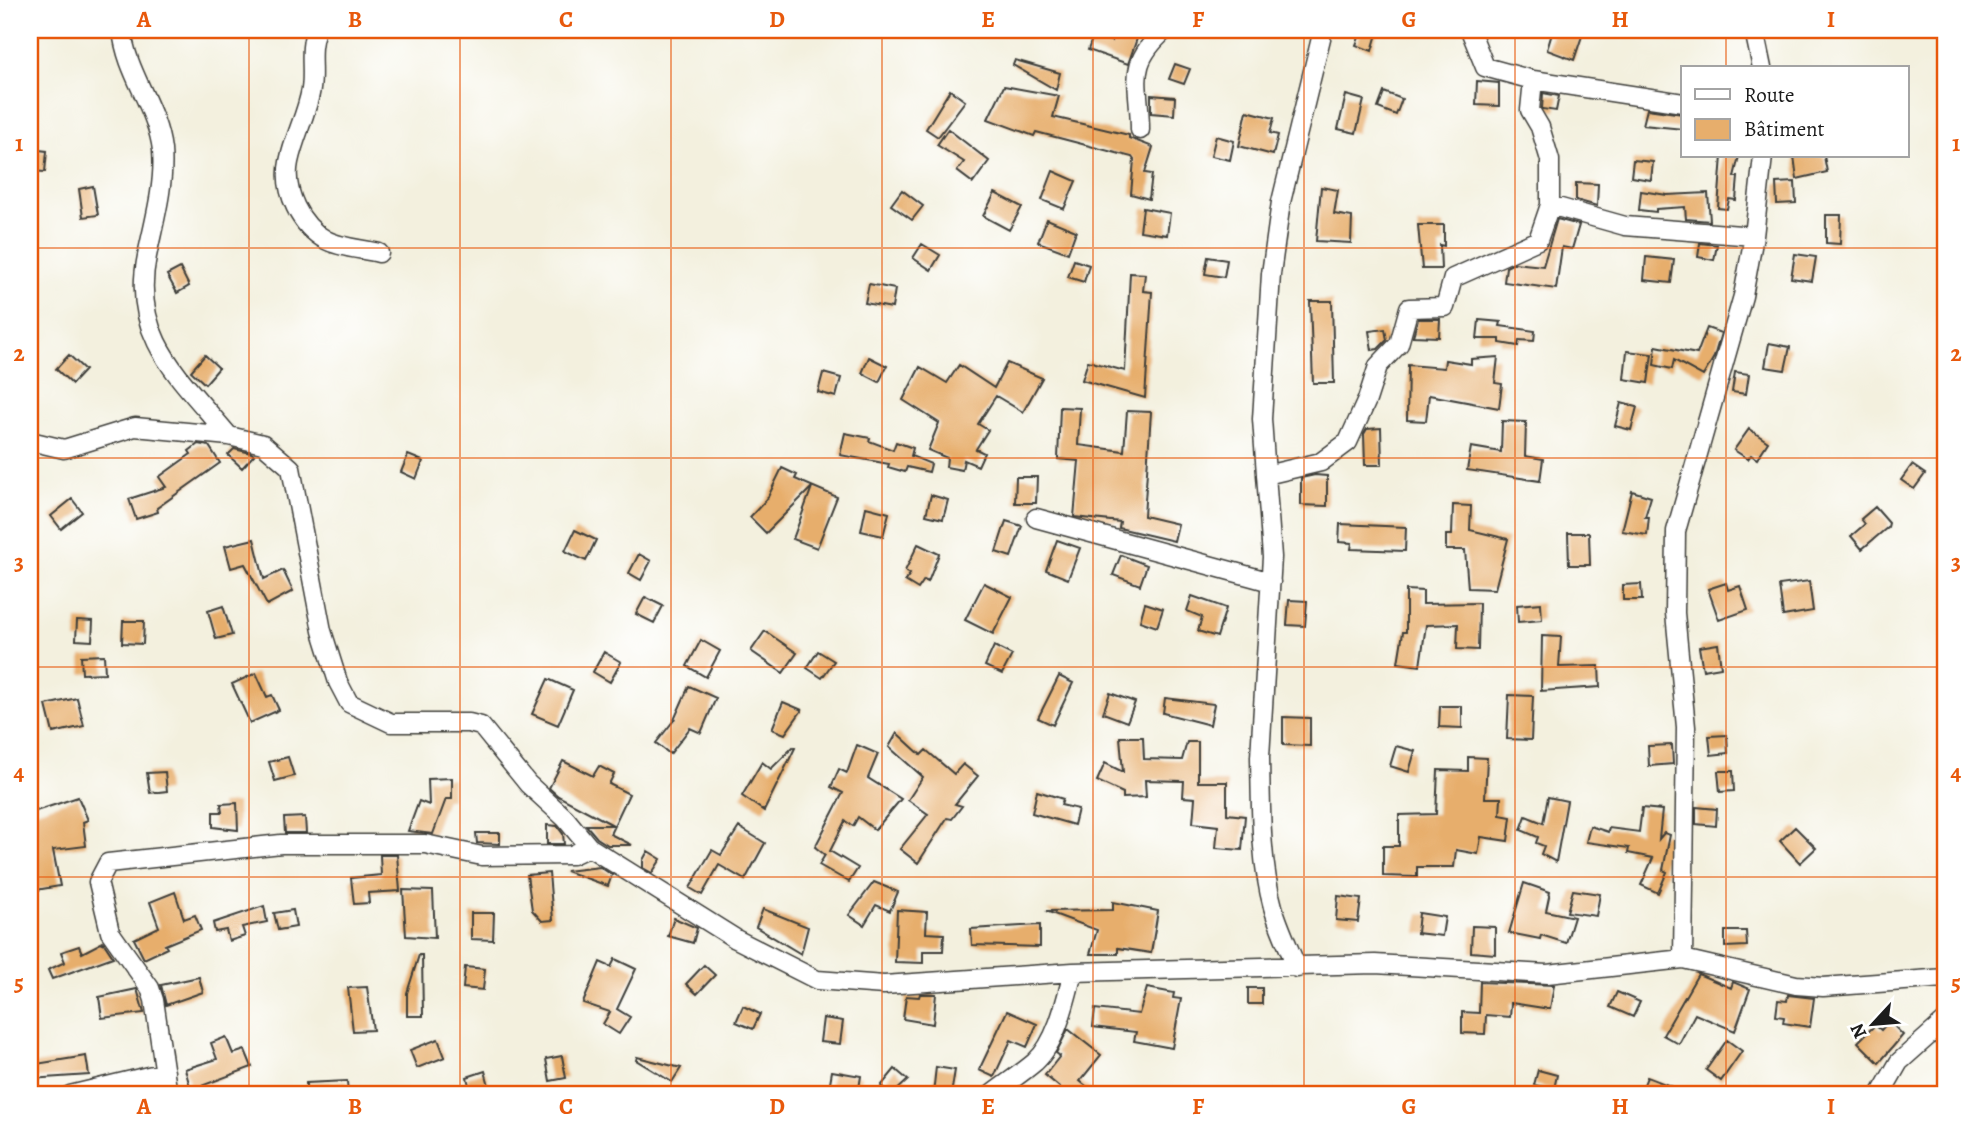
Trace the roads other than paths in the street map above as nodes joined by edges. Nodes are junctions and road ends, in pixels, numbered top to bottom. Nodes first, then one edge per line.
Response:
1 (122, 30) edge
2 (316, 30) edge
3 (1165, 30) edge
4 (1323, 30) edge
5 (1470, 30) edge
6 (1754, 30) edge
7 (1762, 66) edge
8 (1533, 80) junction
9 (1681, 103) edge
10 (1140, 130) dead end
11 (1763, 158) edge
12 (1550, 205) junction
13 (1754, 236) junction
14 (379, 253) dead end
15 (229, 436) junction
16 (30, 441) edge
17 (1266, 475) junction
18 (1036, 518) dead end
19 (1271, 582) junction
20 (589, 846) junction
21 (1683, 960) junction
22 (1297, 968) junction
23 (1073, 972) junction
24 (1945, 978) edge
25 (1945, 1021) edge
26 (165, 1072) junction
27 (70, 1095) edge
28 (169, 1095) edge
29 (991, 1095) edge
30 (1880, 1095) edge

1 - 15 street
2 - 14 street
3 - 10 street
4 - 17 street
5 - 8 street
6 - 7 street
8 - 9 street
8 - 12 street
11 - 13 street
12 - 13 street
12 - 17 street
13 - 21 street
15 - 16 street
15 - 20 street
17 - 19 street
18 - 19 street
19 - 22 street
20 - 23 street
20 - 26 street
21 - 22 street
21 - 24 street
22 - 23 street
23 - 29 street
25 - 30 street
26 - 27 street
26 - 28 street

